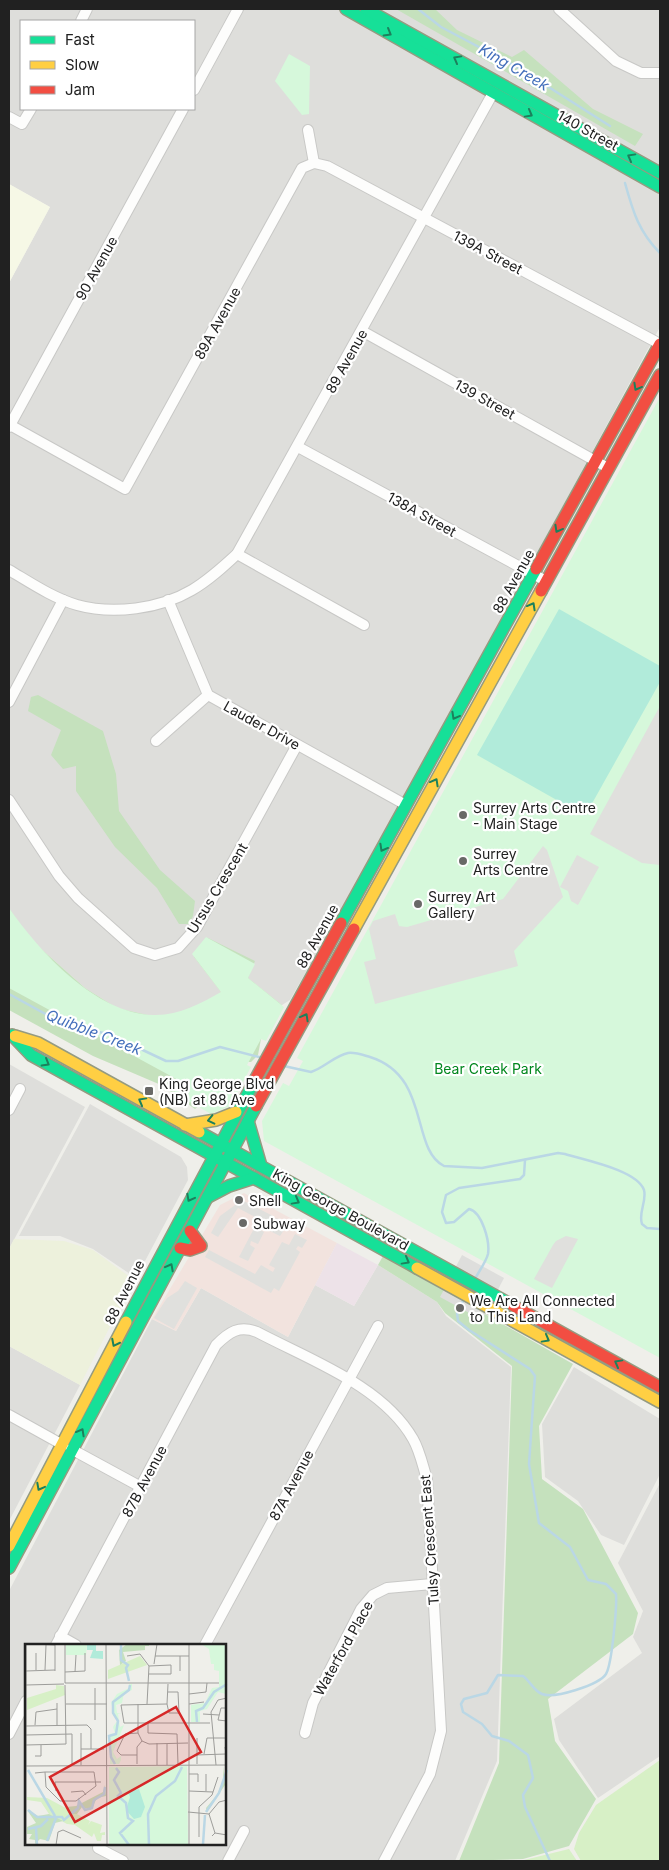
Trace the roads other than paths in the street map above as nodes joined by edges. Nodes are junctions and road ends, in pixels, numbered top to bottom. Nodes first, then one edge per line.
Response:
1 (88, 9) edge
2 (238, 9) edge
3 (346, 9) edge
4 (366, 9) edge
5 (559, 9) edge
6 (82, 20) edge
7 (660, 73) edge
8 (195, 88) edge
9 (493, 94) junction
10 (30, 110) edge
11 (183, 110) edge
12 (9, 117) edge
13 (308, 130) dead end
14 (314, 163) junction
15 (660, 173) edge
16 (660, 187) edge
17 (424, 218) junction
18 (362, 331) junction
19 (660, 344) edge
20 (660, 375) edge
21 (9, 426) edge
22 (298, 447) junction
23 (596, 461) junction
24 (608, 468) junction
25 (237, 554) junction
26 (9, 570) edge
27 (533, 575) junction
28 (546, 581) junction
29 (63, 600) junction
30 (168, 600) junction
31 (364, 626) dead end
32 (208, 695) junction
33 (9, 702) edge
34 (156, 740) dead end
35 (297, 745) junction
36 (9, 800) edge
37 (406, 805) junction
38 (412, 824) junction
39 (10, 1035) edge
40 (20, 1089) dead end
41 (9, 1110) edge
42 (236, 1112) junction
43 (248, 1120) junction
44 (185, 1125) junction
45 (220, 1144) junction
46 (232, 1150) junction
47 (213, 1156) junction
48 (226, 1163) junction
49 (261, 1166) junction
50 (254, 1178) junction
51 (208, 1197) junction
52 (190, 1230) junction
53 (180, 1248) junction
54 (378, 1326) dead end
55 (242, 1328) joint
56 (347, 1380) junction
57 (660, 1387) edge
58 (660, 1402) edge
59 (9, 1415) edge
60 (67, 1447) junction
61 (141, 1487) junction
62 (9, 1546) edge
63 (9, 1568) edge
64 (432, 1584) junction
65 (58, 1641) edge
66 (72, 1644) edge
67 (206, 1644) edge
68 (25, 1703) edge
69 (305, 1732) dead end
70 (9, 1734) edge
71 (244, 1831) dead end
72 (99, 1846) edge
73 (123, 1861) edge
74 (228, 1861) edge
75 (384, 1861) edge

1 - 6 street
2 - 8 street
3 -> 9 main road, 140 Street
15 -> 4 main road, 140 Street
5 - 7 street
9 -> 16 main road, 140 Street
9 - 17 street, 89 Avenue
10 - 12 street
11 - 21 street, 90 Avenue
13 - 14 street
14 - 17 street, 139A Street
14 - 21 street, 89A Avenue
17 - 18 street, 89 Avenue
17 - 19 street, 139A Street
18 - 22 street, 89 Avenue
18 - 23 street, 139 Street
19 -> 23 main road, 88 Avenue
20 - 24 main road, 88 Avenue
22 - 25 street, 89 Avenue
22 - 27 street, 138A Street
23 - 24 street, 139 Street
23 -> 27 main road, 88 Avenue
24 - 28 main road, 88 Avenue
25 - 30 street, 89 Avenue
25 - 31 street
26 - 29 street, 89 Avenue
27 - 28 street, 138A Street
27 -> 37 main road, 88 Avenue
38 -> 28 main road, 88 Avenue
29 - 30 street, 89 Avenue
29 - 33 street
30 - 32 street, Lauder Drive
32 - 34 street
32 - 35 street, Lauder Drive
35 - 36 street, Ursus Crescent
35 - 37 street, Lauder Drive
37 - 38 main road
37 -> 42 main road, 88 Avenue
43 -> 38 main road, 88 Avenue
44 -> 39 main road, King George Boulevard
39 -> 47 main road, King George Boulevard
40 - 41 street
42 -> 44 main road
42 - 45 main road, 88 Avenue
43 - 46 main road, 88 Avenue
43 - 49 main road
44 - 45 main road, King George Boulevard
45 - 46 main road, King George Boulevard
45 - 47 main road, 88 Avenue
46 - 48 main road, 88 Avenue
46 - 49 main road, King George Boulevard
47 - 48 main road, King George Boulevard
47 -> 60 main road, 88 Avenue
48 - 50 main road, King George Boulevard
48 - 51 main road, 88 Avenue
57 -> 49 main road, King George Boulevard
50 - 51 main road
50 -> 58 main road, King George Boulevard
51 - 52 main road, 88 Avenue
52 - 53 main road, 88 Avenue
52 - 53 main road
60 -> 53 main road, 88 Avenue
54 - 56 street, 87A Avenue
55 - 56 street, Tulsy Crescent East
55 - 61 street, 87B Avenue
56 - 64 street, Tulsy Crescent East
56 - 67 street, 87A Avenue
59 - 60 street
60 - 61 street
60 -> 62 main road, 88 Avenue
60 - 63 main road, 88 Avenue
61 - 65 street, 87B Avenue
64 - 69 street, Waterford Place
64 - 75 street, Tulsy Crescent East
65 - 66 street
68 - 70 street
71 - 74 street
72 - 73 street

